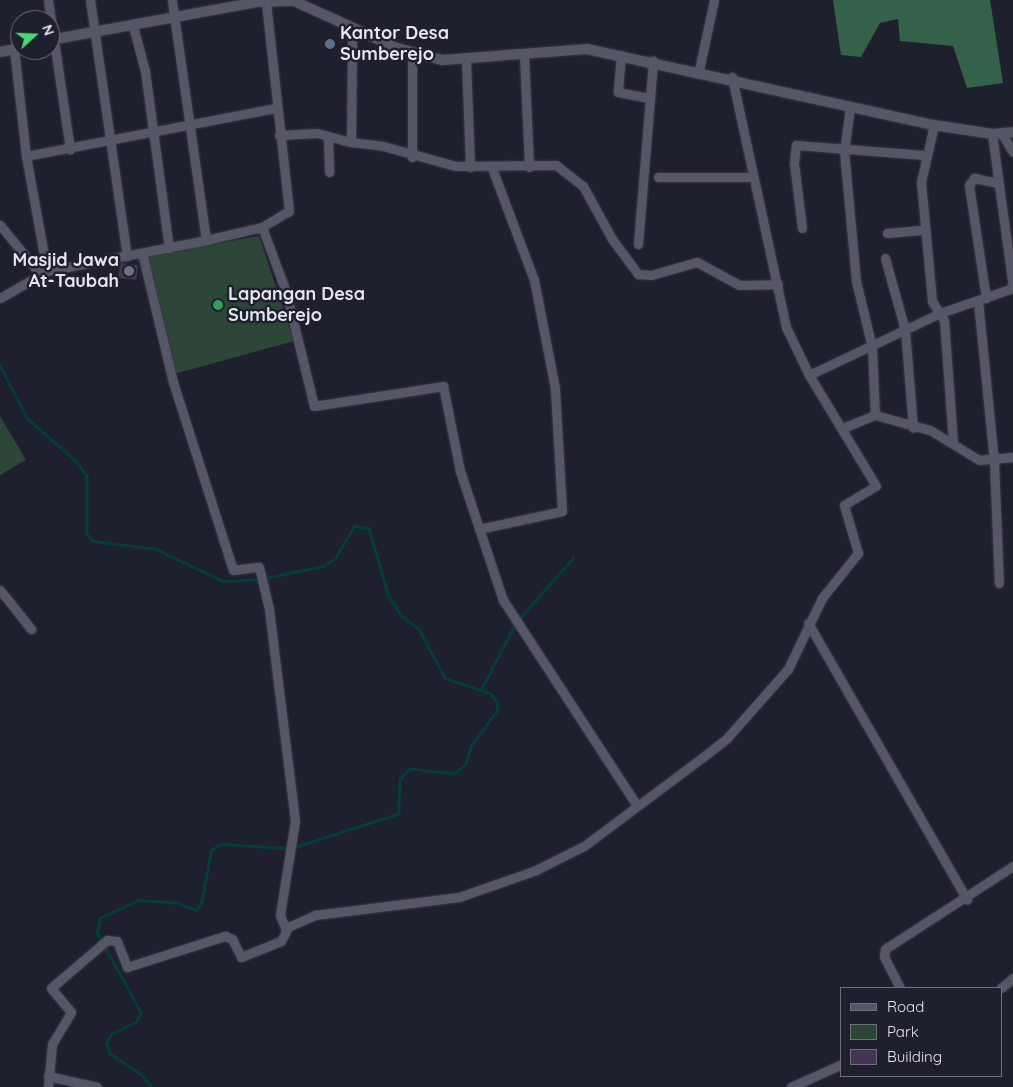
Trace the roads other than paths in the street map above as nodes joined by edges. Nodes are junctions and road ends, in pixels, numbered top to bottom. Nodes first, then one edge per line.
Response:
1 (90, 0) edge
2 (172, 0) edge
3 (714, 0) edge
4 (260, 1) edge
5 (175, 17) junction
6 (133, 26) junction
7 (96, 32) junction
8 (60, 38) edge
9 (352, 39) dead end
10 (412, 54) junction
11 (524, 55) junction
12 (621, 55) junction
13 (18, 60) edge
14 (54, 60) edge
15 (466, 60) junction
16 (654, 61) junction
17 (699, 70) junction
18 (732, 77) junction
19 (650, 98) junction
20 (275, 108) junction
21 (850, 108) junction
22 (188, 124) junction
23 (934, 125) junction
24 (154, 132) junction
25 (1013, 132) edge
26 (997, 134) junction
27 (279, 135) junction
28 (328, 138) junction
29 (109, 141) junction
30 (351, 142) junction
31 (70, 149) junction
32 (844, 151) junction
33 (1013, 152) edge
34 (26, 156) junction
35 (924, 156) junction
36 (412, 157) junction
37 (470, 167) junction
38 (529, 167) junction
39 (492, 168) junction
40 (329, 172) dead end
41 (658, 177) dead end
42 (753, 177) junction
43 (998, 183) junction
44 (0, 225) edge
45 (262, 227) junction
46 (802, 228) dead end
47 (924, 230) junction
48 (887, 233) dead end
49 (206, 240) junction
50 (638, 244) dead end
51 (169, 248) junction
52 (142, 253) junction
53 (127, 256) junction
54 (885, 258) dead end
55 (43, 272) junction
56 (778, 284) junction
57 (1013, 288) edge
58 (0, 298) edge
59 (982, 299) junction
60 (940, 313) junction
61 (905, 330) junction
62 (872, 347) junction
63 (809, 375) junction
64 (875, 416) junction
65 (844, 427) junction
66 (913, 428) junction
67 (953, 444) junction
68 (1013, 457) edge
69 (994, 461) junction
70 (479, 529) junction
71 (999, 583) dead end
72 (0, 590) edge
73 (808, 623) junction
74 (31, 628) dead end
75 (636, 804) junction
76 (1013, 866) edge
77 (967, 899) junction
78 (286, 930) junction
79 (1013, 978) edge
80 (899, 987) edge
81 (1001, 987) edge
82 (840, 1065) edge
83 (48, 1076) junction
84 (48, 1087) edge
85 (98, 1087) edge
86 (791, 1087) edge

1 - 7 street
2 - 5 street
3 - 17 street
4 - 5 street
4 - 10 street
4 - 20 street
5 - 6 street
5 - 22 street
6 - 7 street
6 - 24 street
7 - 8 street
7 - 29 street
9 - 30 street
10 - 15 street
10 - 36 street
11 - 12 street
11 - 15 street
11 - 38 street
12 - 16 street
12 - 19 street
13 - 34 street
14 - 31 street
15 - 37 street
16 - 17 street
16 - 19 street
17 - 18 street
18 - 21 street
18 - 42 street
19 - 50 street
20 - 22 street
20 - 27 street
21 - 23 street
21 - 32 street
22 - 24 street
22 - 49 street
23 - 26 street
23 - 35 street
24 - 29 street
24 - 51 street
25 - 26 street
26 - 33 street
26 - 43 street
27 - 28 street
27 - 45 street
28 - 30 street
28 - 40 street
29 - 31 street
29 - 53 street
30 - 36 street
31 - 34 street
32 - 35 street
32 - 46 street
32 - 62 street
34 - 55 street
35 - 47 street
36 - 37 street
37 - 39 street
38 - 39 street
38 - 56 street
39 - 70 street
41 - 42 street
42 - 56 street
43 - 57 street
43 - 59 street
44 - 55 street
45 - 49 street
45 - 70 street
47 - 48 street
47 - 60 street
49 - 51 street
51 - 52 street
52 - 53 street
52 - 78 street
53 - 55 street
54 - 61 street
55 - 58 street
56 - 63 street
57 - 59 street
59 - 60 street
59 - 69 street
60 - 61 street
60 - 67 street
61 - 62 street
61 - 66 street
62 - 63 street
62 - 64 street
63 - 65 street
64 - 65 street
64 - 66 street
65 - 73 street
66 - 67 street
67 - 69 street
68 - 69 street
69 - 71 street
70 - 75 street
72 - 74 street
73 - 75 street
73 - 77 street
75 - 78 street
76 - 77 street
77 - 80 street
78 - 83 street
79 - 81 street
82 - 86 street
83 - 84 street
83 - 85 street

